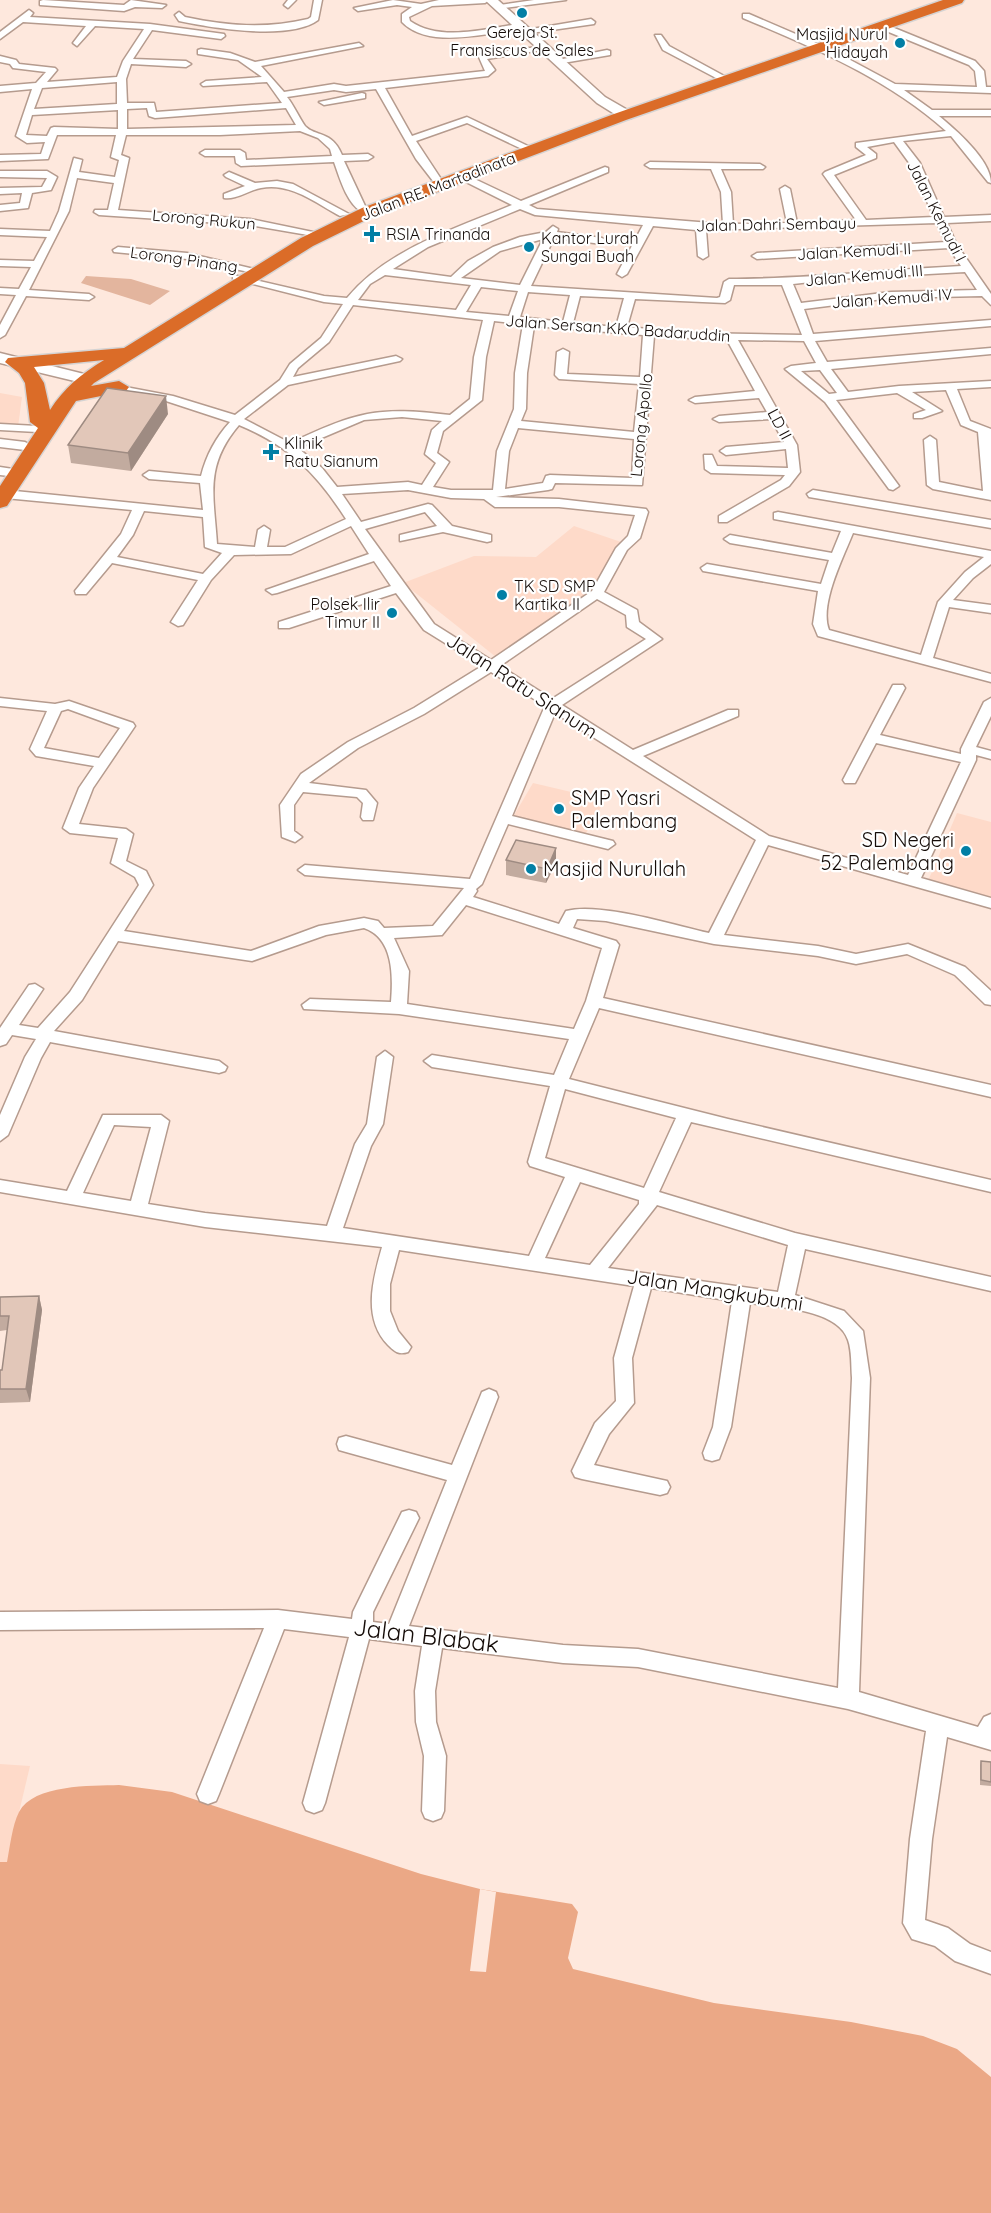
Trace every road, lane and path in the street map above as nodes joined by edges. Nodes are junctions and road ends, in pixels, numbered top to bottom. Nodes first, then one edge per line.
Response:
1 (318, 0) edge
2 (485, 0) edge
3 (562, 0) edge
4 (941, 0) edge
5 (957, 0) edge
6 (44, 1) edge
7 (135, 2) edge
8 (494, 3) edge
9 (162, 5) dead end
10 (418, 6) junction
11 (358, 8) dead end
12 (179, 15) dead end
13 (746, 16) dead end
14 (22, 19) junction
15 (591, 21) dead end
16 (93, 23) junction
17 (882, 26) junction
18 (150, 27) junction
19 (521, 29) junction
20 (0, 36) edge
21 (221, 36) dead end
22 (658, 37) dead end
23 (77, 43) dead end
24 (818, 45) junction
25 (359, 46) dead end
26 (286, 49) dead end
27 (544, 49) junction
28 (201, 52) dead end
29 (607, 53) dead end
30 (0, 59) edge
31 (243, 59) junction
32 (127, 61) junction
33 (556, 62) junction
34 (186, 64) dead end
35 (256, 64) junction
36 (722, 77) junction
37 (121, 79) junction
38 (269, 79) junction
39 (206, 84) dead end
40 (38, 86) junction
41 (890, 87) junction
42 (0, 89) edge
43 (381, 90) junction
44 (987, 90) edge
45 (282, 95) junction
46 (324, 102) dead end
47 (288, 105) junction
48 (121, 107) junction
49 (29, 112) junction
50 (622, 113) junction
51 (930, 113) junction
52 (991, 113) edge
53 (301, 128) junction
54 (53, 132) junction
55 (122, 132) junction
56 (954, 133) junction
57 (896, 139) junction
58 (410, 140) junction
59 (525, 147) junction
60 (205, 153) dead end
61 (368, 157) dead end
62 (0, 158) edge
63 (337, 159) junction
64 (77, 160) dead end
65 (650, 165) dead end
66 (714, 165) junction
67 (760, 167) dead end
68 (605, 170) dead end
69 (0, 174) edge
70 (296, 174) dead end
71 (229, 175) dead end
72 (458, 175) junction
73 (73, 176) junction
74 (436, 179) junction
75 (991, 180) edge
76 (119, 181) junction
77 (287, 184) junction
78 (253, 186) junction
79 (785, 189) dead end
80 (0, 191) edge
81 (27, 191) junction
82 (228, 196) dead end
83 (520, 206) junction
84 (4, 208) edge
85 (353, 211) junction
86 (99, 212) dead end
87 (113, 212) junction
88 (559, 214) junction
89 (991, 218) edge
90 (0, 219) edge
91 (939, 219) junction
92 (862, 222) junction
93 (649, 223) junction
94 (793, 226) junction
95 (702, 227) junction
96 (728, 228) junction
97 (0, 232) edge
98 (308, 232) junction
99 (54, 234) junction
100 (550, 235) junction
101 (602, 241) dead end
102 (952, 245) junction
103 (118, 250) dead end
104 (703, 256) dead end
105 (757, 256) dead end
106 (0, 263) edge
107 (37, 264) junction
108 (967, 269) junction
109 (381, 271) junction
110 (622, 274) dead end
111 (245, 275) junction
112 (452, 281) junction
113 (786, 282) junction
114 (477, 284) junction
115 (524, 289) junction
116 (0, 291) edge
117 (576, 292) junction
118 (22, 293) junction
119 (630, 296) junction
120 (89, 297) dead end
121 (988, 297) edge
122 (350, 302) junction
123 (800, 306) junction
124 (459, 315) junction
125 (489, 318) junction
126 (513, 321) junction
127 (529, 322) junction
128 (991, 323) edge
129 (567, 326) junction
130 (621, 330) junction
131 (648, 332) junction
132 (0, 335) edge
133 (730, 336) junction
134 (809, 338) junction
135 (991, 351) edge
136 (563, 352) dead end
137 (115, 358) junction
138 (396, 359) dead end
139 (12, 361) edge
140 (823, 365) junction
141 (82, 378) junction
142 (647, 381) junction
143 (284, 382) junction
144 (991, 384) edge
145 (950, 386) junction
146 (118, 387) junction
147 (899, 389) junction
148 (298, 391) dead end
149 (764, 394) junction
150 (843, 395) junction
151 (69, 397) junction
152 (828, 399) junction
153 (695, 400) dead end
154 (775, 415) junction
155 (918, 416) dead end
156 (452, 418) junction
157 (719, 419) dead end
158 (237, 420) junction
159 (516, 424) junction
160 (39, 426) junction
161 (0, 427) edge
162 (988, 432) edge
163 (639, 436) junction
164 (930, 440) dead end
165 (0, 443) edge
166 (791, 445) junction
167 (288, 448) junction
168 (726, 451) dead end
169 (708, 458) dead end
170 (794, 472) junction
171 (8, 475) edge
172 (148, 475) dead end
173 (206, 480) junction
174 (892, 486) dead end
175 (426, 489) junction
176 (332, 491) junction
177 (493, 493) junction
178 (813, 494) dead end
179 (990, 496) edge
180 (140, 507) junction
181 (209, 514) junction
182 (778, 516) dead end
183 (723, 519) dead end
184 (355, 523) junction
185 (991, 524) edge
186 (446, 527) junction
187 (848, 529) junction
188 (264, 530) dead end
189 (404, 538) dead end
190 (487, 538) dead end
191 (730, 539) dead end
192 (231, 551) junction
193 (260, 552) junction
194 (378, 555) junction
195 (991, 556) edge
196 (837, 558) junction
197 (109, 559) junction
198 (707, 568) dead end
199 (206, 578) junction
200 (399, 588) junction
201 (826, 589) junction
202 (81, 591) dead end
203 (597, 593) junction
204 (293, 599) dead end
205 (944, 602) junction
206 (991, 609) edge
207 (178, 622) dead end
208 (284, 625) dead end
209 (925, 662) junction
210 (491, 666) junction
211 (991, 678) edge
212 (898, 688) dead end
213 (0, 702) edge
214 (991, 702) edge
215 (552, 705) junction
216 (55, 708) junction
217 (733, 713) dead end
218 (874, 738) junction
219 (969, 754) junction
220 (991, 755) edge
221 (631, 756) junction
222 (102, 763) junction
223 (850, 780) dead end
224 (299, 787) junction
225 (368, 817) dead end
226 (503, 818) junction
227 (295, 837) dead end
228 (764, 839) junction
229 (608, 843) dead end
230 (305, 870) dead end
231 (912, 882) junction
232 (475, 884) junction
233 (463, 899) junction
234 (991, 903) edge
235 (563, 932) junction
236 (382, 933) junction
237 (114, 935) junction
238 (714, 939) junction
239 (35, 989) dead end
240 (991, 1000) edge
241 (594, 1001) junction
242 (310, 1005) dead end
243 (399, 1008) junction
244 (5, 1034) edge
245 (578, 1035) junction
246 (44, 1036) junction
247 (385, 1057) dead end
248 (432, 1062) dead end
249 (219, 1067) dead end
250 (559, 1083) junction
251 (991, 1091) edge
252 (686, 1115) junction
253 (0, 1135) edge
254 (574, 1175) junction
255 (0, 1186) edge
256 (991, 1186) edge
257 (648, 1197) junction
258 (72, 1198) junction
259 (138, 1209) junction
260 (333, 1233) junction
261 (798, 1241) junction
262 (392, 1242) junction
263 (534, 1264) junction
264 (594, 1272) junction
265 (644, 1280) junction
266 (991, 1284) edge
267 (742, 1295) junction
268 (785, 1299) junction
269 (402, 1347) dead end
270 (489, 1397) dead end
271 (346, 1444) dead end
272 (712, 1453) dead end
273 (458, 1475) junction
274 (660, 1487) dead end
275 (409, 1518) dead end
276 (278, 1619) junction
277 (0, 1621) edge
278 (362, 1628) junction
279 (396, 1632) junction
280 (434, 1637) junction
281 (848, 1699) junction
282 (938, 1724) junction
283 (989, 1734) edge
284 (208, 1794) dead end
285 (314, 1803) dead end
286 (433, 1811) dead end
287 (991, 1963) edge

1 - 12 street
2 - 10 street
3 - 8 street
4 - 24 highway
5 - 17 highway, Jalan RE. Martadinata
6 - 7 street
6 - 14 street
7 - 9 street
8 - 19 street
10 - 11 street
10 - 19 street
13 - 24 street
14 - 16 street
14 - 20 street
15 - 19 street
16 - 18 street
16 - 23 street
17 - 24 highway, Jalan RE. Martadinata
17 - 44 street
18 - 21 street
18 - 32 street
19 - 27 street
22 - 36 street
24 - 36 highway
24 - 41 street
24 - 50 highway, Jalan RE. Martadinata
25 - 35 street
26 - 31 street
27 - 33 street
27 - 43 street
28 - 31 street
29 - 33 street
30 - 40 street
31 - 35 street
32 - 34 street
32 - 37 street
33 - 50 street
35 - 38 street
36 - 50 highway
37 - 40 street
37 - 48 street
38 - 39 street
38 - 45 street
40 - 42 street
40 - 49 street
41 - 44 street
41 - 51 street
43 - 45 street
43 - 46 street
43 - 58 street
45 - 47 street
47 - 48 street
47 - 53 street
48 - 49 street
48 - 55 street
49 - 54 street
50 - 59 highway
50 - 72 highway, Jalan RE. Martadinata
51 - 52 street
51 - 56 street
53 - 55 street
53 - 63 street
54 - 55 street
54 - 62 street
55 - 76 street
56 - 57 street, Jalan Kemudi I
56 - 75 street
57 - 91 street, Jalan Kemudi I
57 - 92 street
58 - 59 street
58 - 74 street
59 - 72 highway
60 - 63 street
61 - 63 street
63 - 85 street
64 - 73 street
65 - 66 street
66 - 67 street
66 - 96 street
68 - 83 street
69 - 81 street
70 - 77 street
71 - 78 street
72 - 74 highway
72 - 83 street, Jalan Dahri Sembayu
72 - 111 highway, Jalan RE. Martadinata
73 - 76 street
73 - 99 street
74 - 85 highway
76 - 87 street
77 - 78 street
77 - 85 street
78 - 82 street
79 - 94 street
80 - 81 street
81 - 84 street
83 - 88 street, Jalan Dahri Sembayu
83 - 109 street
84 - 90 street
85 - 98 highway
86 - 87 street, Lorong Rukun
87 - 98 street, Lorong Rukun
88 - 93 street, Jalan Dahri Sembayu
88 - 100 street
89 - 91 street, Jalan Dahri Sembayu
91 - 92 street, Jalan Dahri Sembayu
91 - 102 street, Jalan Kemudi I
92 - 94 street, Jalan Dahri Sembayu
93 - 95 street, Jalan Dahri Sembayu
93 - 110 street
94 - 96 street, Jalan Dahri Sembayu
95 - 96 street, Jalan Dahri Sembayu
95 - 104 street
97 - 99 street
98 - 111 highway
99 - 107 street
100 - 101 street
100 - 112 street
100 - 115 street
102 - 105 street, Jalan Kemudi II
102 - 108 street, Jalan Kemudi I
103 - 111 street, Lorong Pinang
106 - 107 street
107 - 118 street
108 - 113 street, Jalan Kemudi III
108 - 121 street, Jalan Kemudi I
109 - 112 street
109 - 122 street
111 - 122 street, Jalan Sersan KKO Badaruddin
111 - 137 highway, Jalan RE. Martadinata
112 - 114 street
113 - 119 street
113 - 123 street, Jalan Kemudi III
114 - 115 street
114 - 124 street
115 - 117 street
115 - 126 street
116 - 118 street
117 - 119 street
117 - 129 street
118 - 120 street
118 - 132 street
119 - 130 street
121 - 123 street, Jalan Kemudi IV
122 - 124 street, Jalan Sersan KKO Badaruddin
122 - 143 street
123 - 134 street, Jalan Kemudi III
124 - 125 street, Jalan Sersan KKO Badaruddin
125 - 126 street, Jalan Sersan KKO Badaruddin
125 - 156 street
126 - 127 street, Jalan Sersan KKO Badaruddin
127 - 129 street, Jalan Sersan KKO Badaruddin
127 - 159 street
128 - 134 street, Jalan Sersan KKO Badaruddin
129 - 130 street, Jalan Sersan KKO Badaruddin
130 - 131 street, Jalan Sersan KKO Badaruddin
131 - 133 street, Jalan Sersan KKO Badaruddin
131 - 142 street, Lorong Apollo
133 - 134 street, Jalan Sersan KKO Badaruddin
133 - 149 street, LD II
134 - 140 street, Jalan Kemudi III
135 - 140 street
136 - 142 street
137 - 139 highway
137 - 141 highway, Jalan RE. Martadinata
137 - 146 highway
138 - 143 street
139 - 141 street
139 - 160 highway
140 - 150 street, Jalan Kemudi III
140 - 152 street
141 - 151 highway, Jalan RE. Martadinata
141 - 160 highway
142 - 163 street, Lorong Apollo
143 - 148 street
143 - 158 street
144 - 145 street
145 - 147 street
145 - 162 street
146 - 151 highway
146 - 158 street, Jalan Ratu Sianum
147 - 150 street
147 - 155 street
149 - 153 street
149 - 154 street, LD II
150 - 152 street
151 - 171 highway, Jalan RE. Martadinata
152 - 174 street
154 - 157 street
154 - 166 street, LD II
156 - 167 street
156 - 175 street
158 - 167 street, Jalan Ratu Sianum
158 - 173 street
159 - 163 street
159 - 177 street
160 - 161 street
160 - 171 highway
162 - 179 street
163 - 177 street, Lorong Apollo
164 - 179 street
165 - 171 street
166 - 168 street
166 - 170 street, LD II
167 - 176 street, Jalan Ratu Sianum
169 - 170 street
170 - 183 street
171 - 180 street
172 - 173 street
173 - 181 street
175 - 176 street
175 - 177 street
176 - 184 street, Jalan Ratu Sianum
177 - 203 street
178 - 185 street
180 - 181 street
180 - 197 street
181 - 192 street
182 - 187 street
184 - 186 street
184 - 193 street
184 - 194 street, Jalan Ratu Sianum
186 - 189 street
186 - 190 street
187 - 195 street
187 - 196 street
188 - 193 street
191 - 196 street
192 - 193 street
192 - 199 street
194 - 200 street, Jalan Ratu Sianum
194 - 204 street
195 - 205 street
196 - 201 street
197 - 199 street
197 - 202 street
198 - 201 street
199 - 207 street
200 - 208 street
200 - 210 street, Jalan Ratu Sianum
201 - 209 street
203 - 210 street
203 - 215 street
205 - 206 street
205 - 209 street
209 - 211 street
210 - 215 street, Jalan Ratu Sianum
210 - 224 street
212 - 218 street
213 - 216 street
214 - 219 street
215 - 221 street, Jalan Ratu Sianum
215 - 226 street
216 - 222 street
216 - 222 street
217 - 221 street
218 - 219 street
218 - 223 street
219 - 220 street
219 - 231 street
221 - 228 street, Jalan Ratu Sianum
222 - 237 street
224 - 225 street
224 - 227 street
226 - 229 street
226 - 232 street
228 - 231 street, Jalan Ratu Sianum
228 - 238 street
230 - 232 street
231 - 234 street, Jalan Ratu Sianum
232 - 233 street
233 - 235 street
233 - 236 street
235 - 238 street
235 - 241 street
236 - 237 street
236 - 243 street
237 - 246 street
238 - 240 street
239 - 244 street
241 - 245 street
241 - 251 street
242 - 243 street
243 - 245 street
244 - 246 street
245 - 250 street
246 - 249 street
246 - 253 street
247 - 260 street
248 - 250 street
250 - 252 street
250 - 254 street
252 - 256 street
252 - 257 street
254 - 257 street
254 - 263 street
255 - 258 street, Jalan Mangkubumi
257 - 261 street
257 - 264 street
258 - 259 street, Jalan Mangkubumi
258 - 259 street
259 - 260 street, Jalan Mangkubumi
260 - 262 street, Jalan Mangkubumi
261 - 266 street
261 - 268 street
262 - 263 street, Jalan Mangkubumi
262 - 269 street
263 - 264 street, Jalan Mangkubumi
264 - 265 street, Jalan Mangkubumi
265 - 267 street, Jalan Mangkubumi
265 - 274 street
267 - 268 street, Jalan Mangkubumi
267 - 272 street
268 - 281 street, Jalan Mangkubumi
270 - 273 street
271 - 273 street
273 - 279 street
275 - 278 street
276 - 277 street, Jalan Blabak
276 - 278 street, Jalan Blabak
276 - 284 street
278 - 279 street, Jalan Blabak
278 - 285 street
279 - 280 street, Jalan Blabak
280 - 281 street, Jalan Blabak
280 - 286 street
281 - 282 street, Jalan Blabak
282 - 283 street, Jalan Blabak
282 - 287 street

